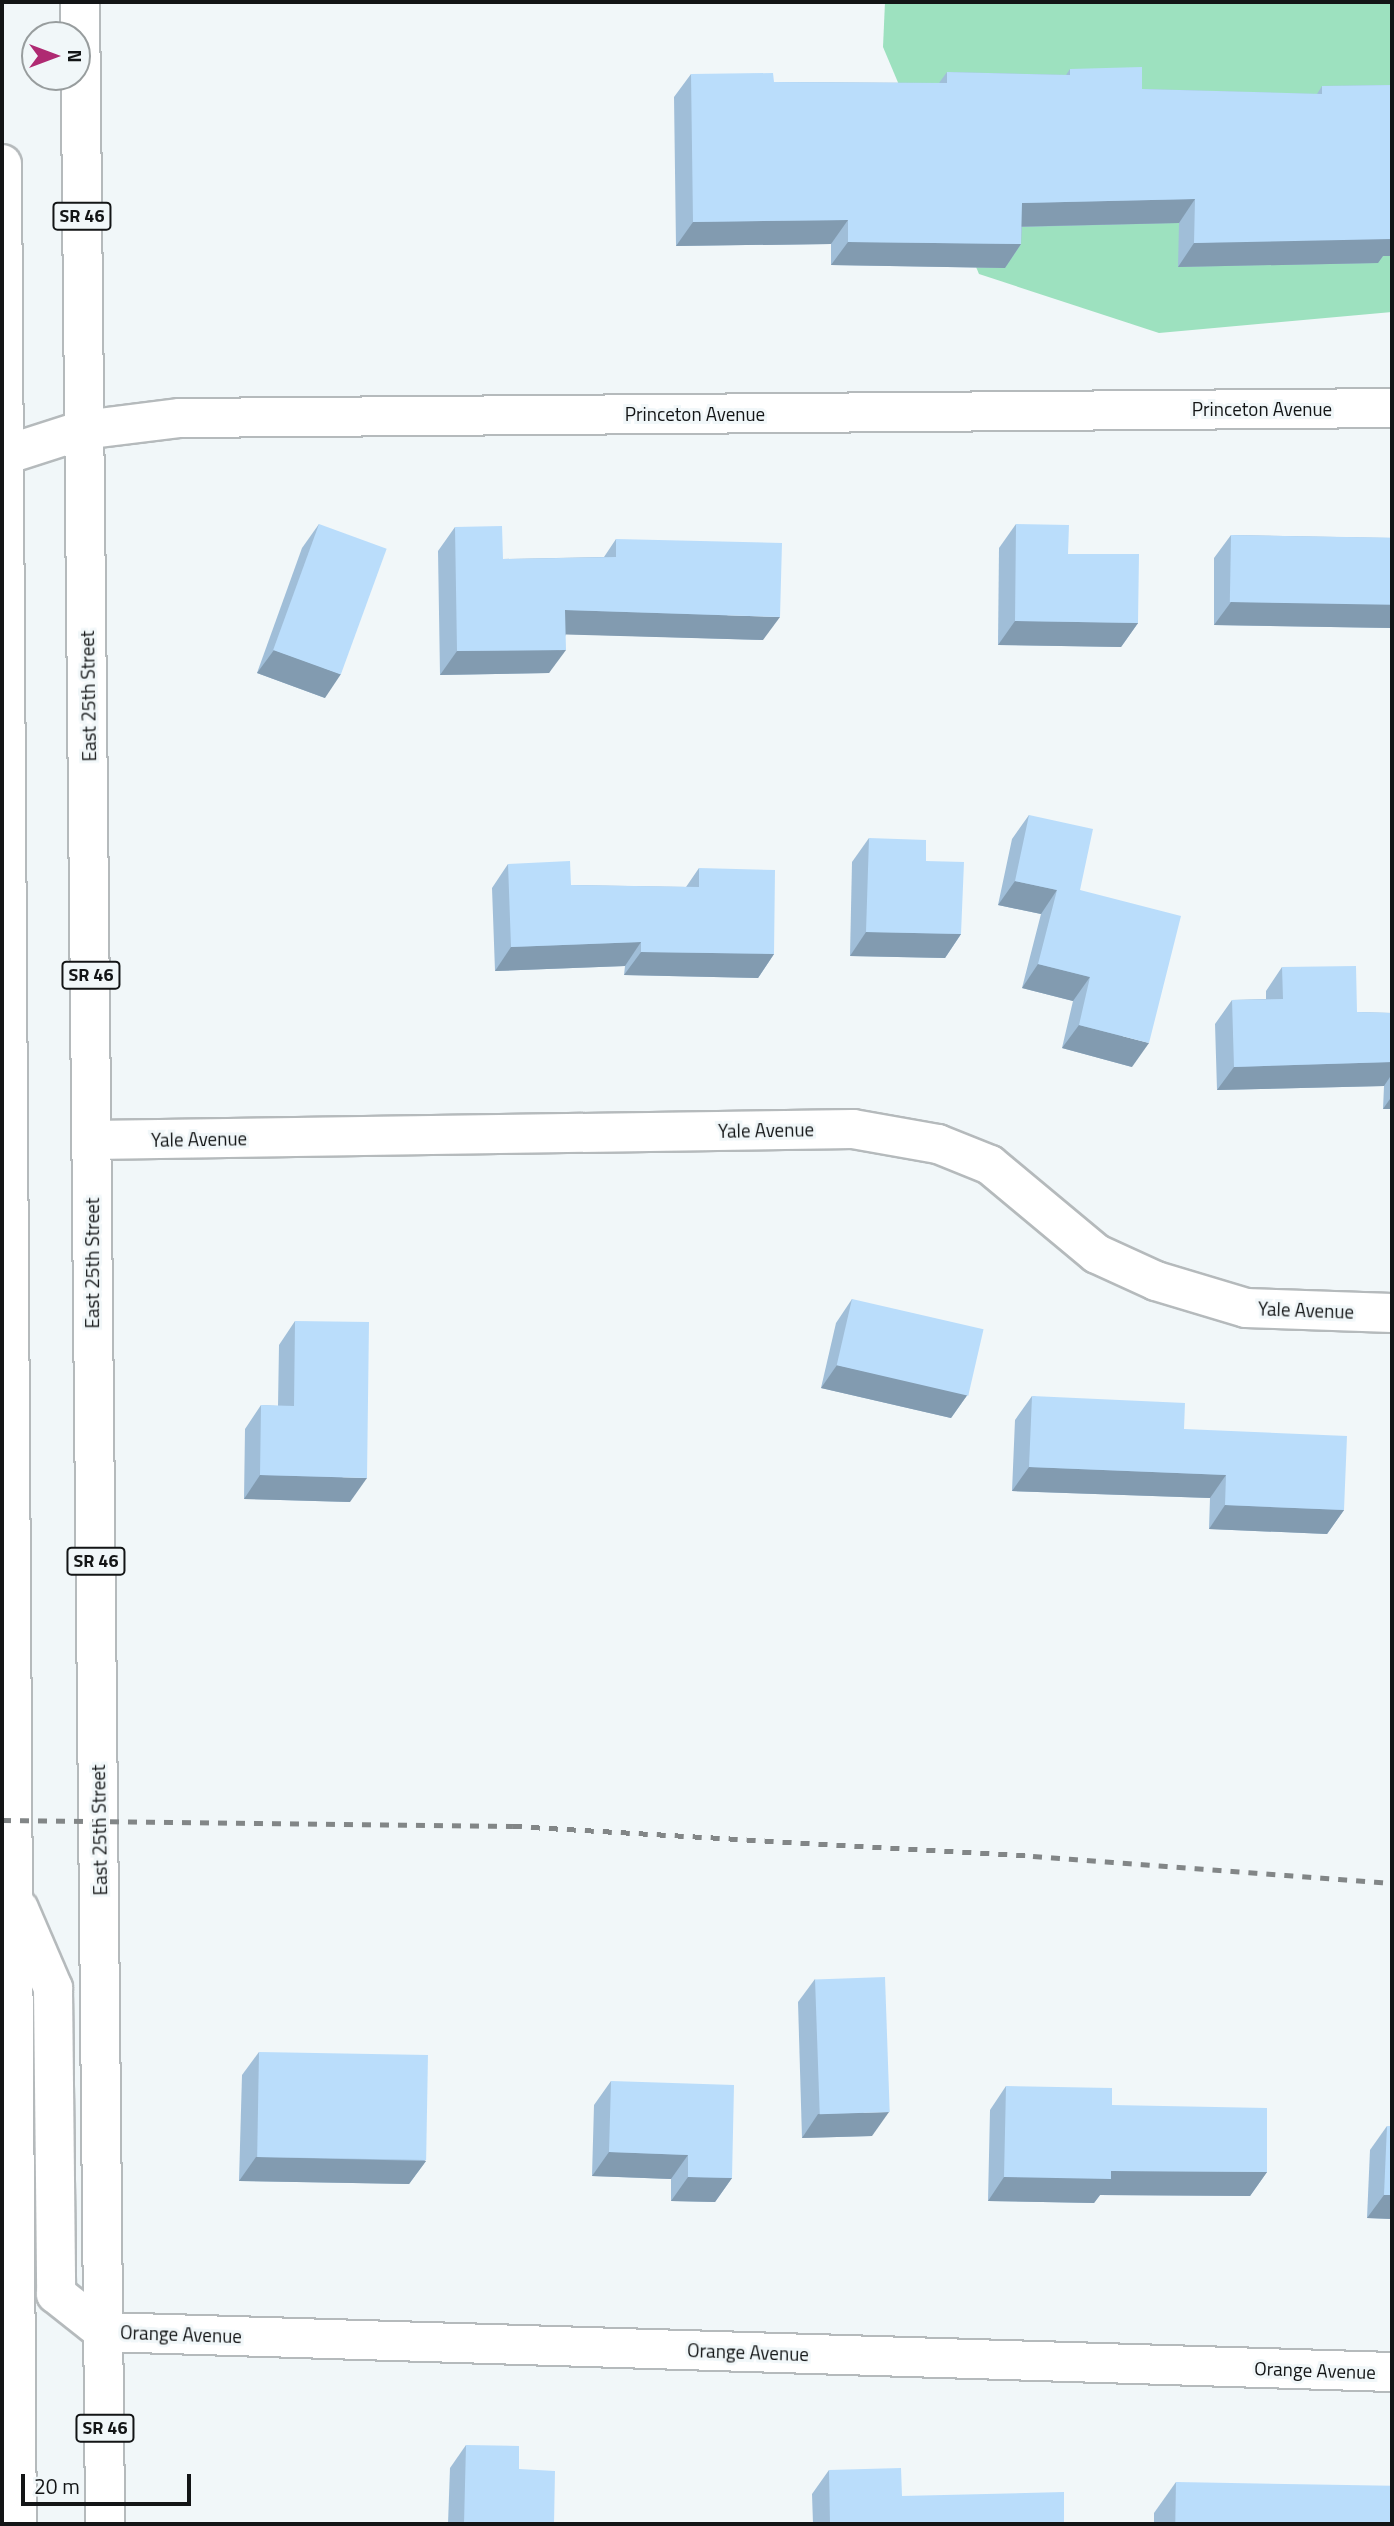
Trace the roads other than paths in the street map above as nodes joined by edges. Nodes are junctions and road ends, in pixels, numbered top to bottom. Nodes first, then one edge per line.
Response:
1 (80, 2) edge
2 (2, 164) edge
3 (1392, 408) edge
4 (83, 430) junction
5 (3, 456) edge
6 (92, 1140) junction
7 (5, 1301) edge
8 (1392, 1313) edge
9 (6, 1692) edge
10 (13, 1894) junction
11 (9, 2332) edge
12 (104, 2332) junction
13 (1392, 2372) edge
14 (17, 2524) edge
15 (105, 2524) edge

1 - 4 main road, East 25th Street / SR 46
2 - 5 main road
3 - 4 main road, Princeton Avenue
4 - 5 main road, Princeton Avenue
4 - 6 main road, East 25th Street / SR 46
5 - 7 main road
6 - 8 main road, Yale Avenue
6 - 12 main road, East 25th Street / SR 46
7 - 9 main road
9 - 10 main road
10 - 11 main road
10 - 12 main road
11 - 14 main road
12 - 13 main road, Orange Avenue
12 - 15 main road, East 25th Street / SR 46

